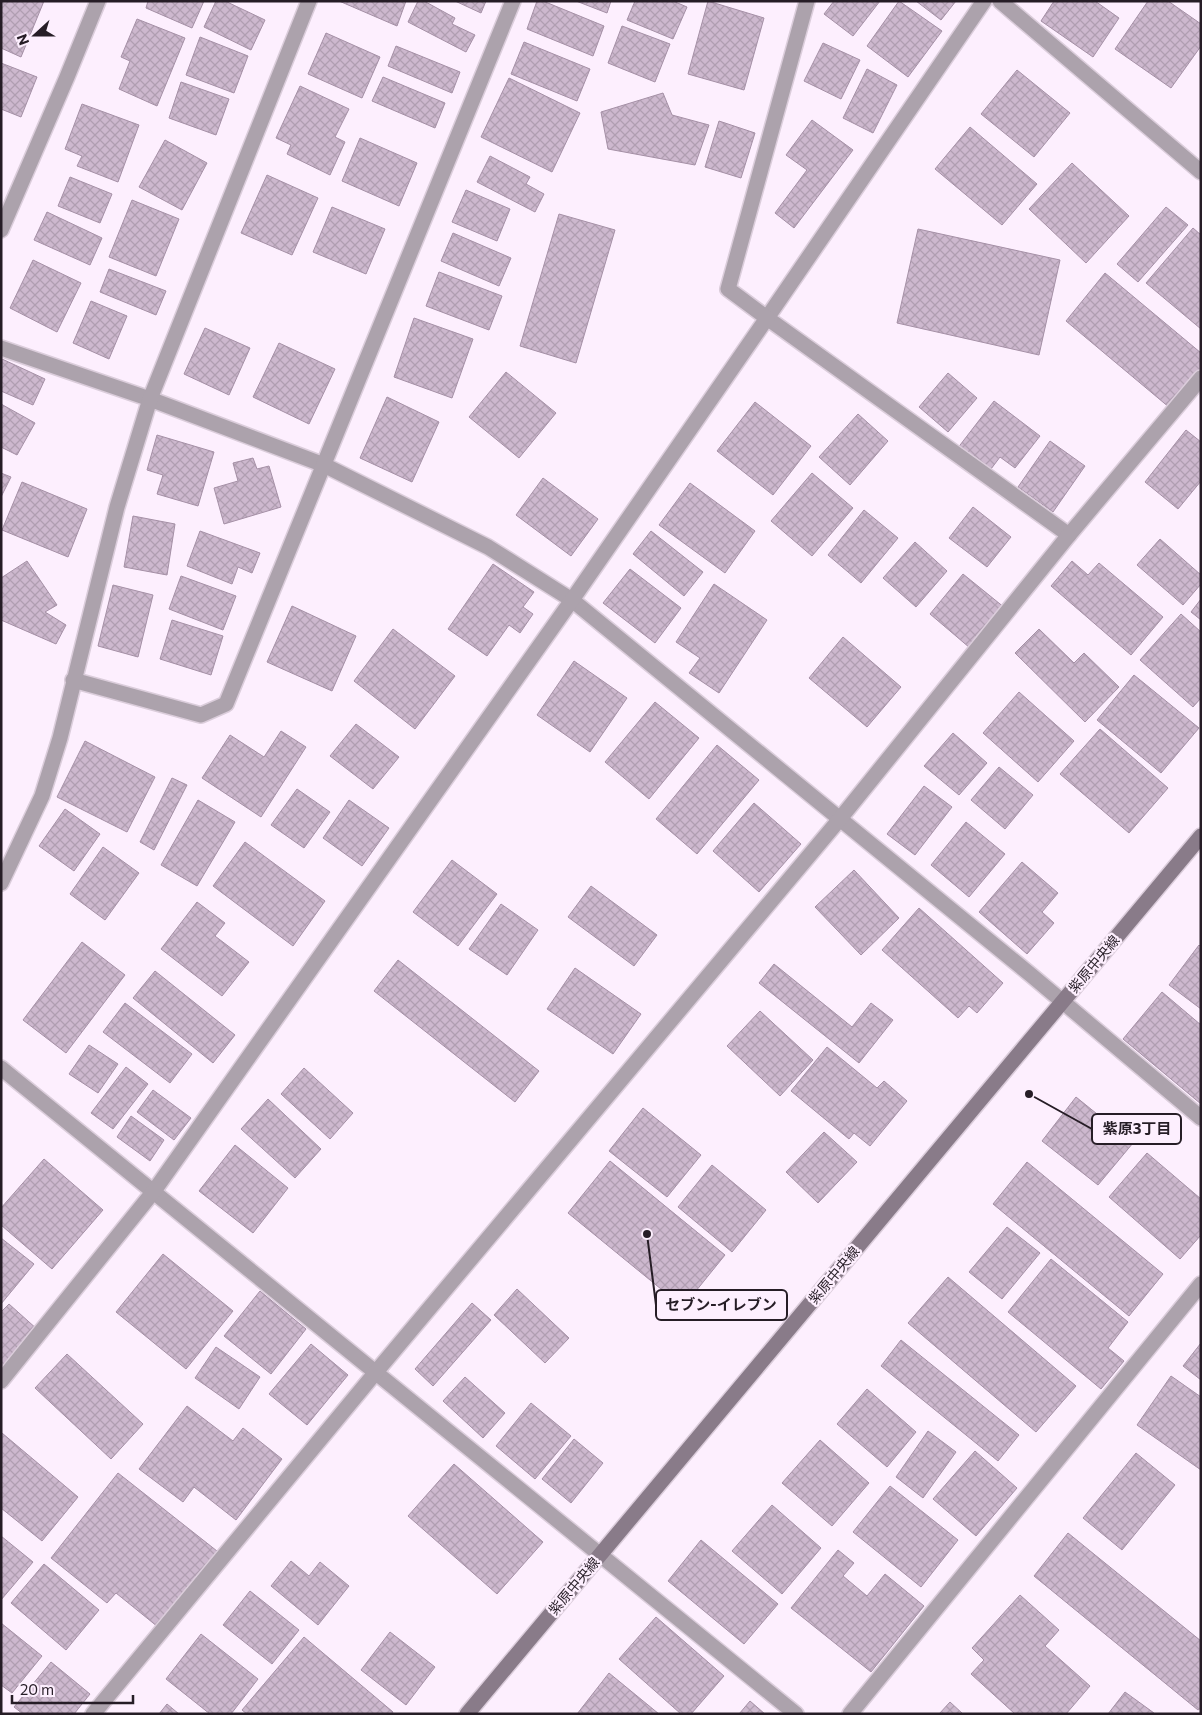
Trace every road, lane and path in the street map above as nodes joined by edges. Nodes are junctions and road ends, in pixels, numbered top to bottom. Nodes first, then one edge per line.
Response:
1 (98, 1) edge
2 (309, 1) edge
3 (513, 1) edge
4 (807, 1) edge
5 (984, 1) edge
6 (1000, 1) edge
7 (1201, 172) edge
8 (1, 230) edge
9 (767, 318) junction
10 (1, 348) edge
11 (1201, 378) edge
12 (150, 399) junction
13 (324, 465) junction
14 (1069, 535) junction
15 (572, 600) junction
16 (73, 680) junction
17 (839, 820) junction
18 (1201, 836) edge
19 (1, 883) edge
20 (1062, 1002) junction
21 (1, 1068) edge
22 (1201, 1118) edge
23 (154, 1191) junction
24 (1201, 1284) edge
25 (376, 1372) junction
26 (1, 1382) edge
27 (601, 1554) junction
28 (93, 1714) edge
29 (467, 1714) edge
30 (796, 1714) edge
31 (850, 1714) edge

1 - 8 street
2 - 12 street
3 - 13 street
4 - 9 street
5 - 9 street
6 - 7 street
9 - 14 street
9 - 15 street
10 - 12 street
11 - 14 street
12 - 13 street
12 - 16 street
13 - 15 street
13 - 16 street
14 - 17 street
15 - 17 street
15 - 23 street
16 - 19 street
17 - 20 street
17 - 25 street
18 - 20 street, 紫原中央線
20 - 22 street
20 - 27 street, 紫原中央線
21 - 23 street
23 - 25 street
23 - 26 street
24 - 31 street
25 - 27 street
25 - 28 street
27 - 29 street, 紫原中央線
27 - 30 street

